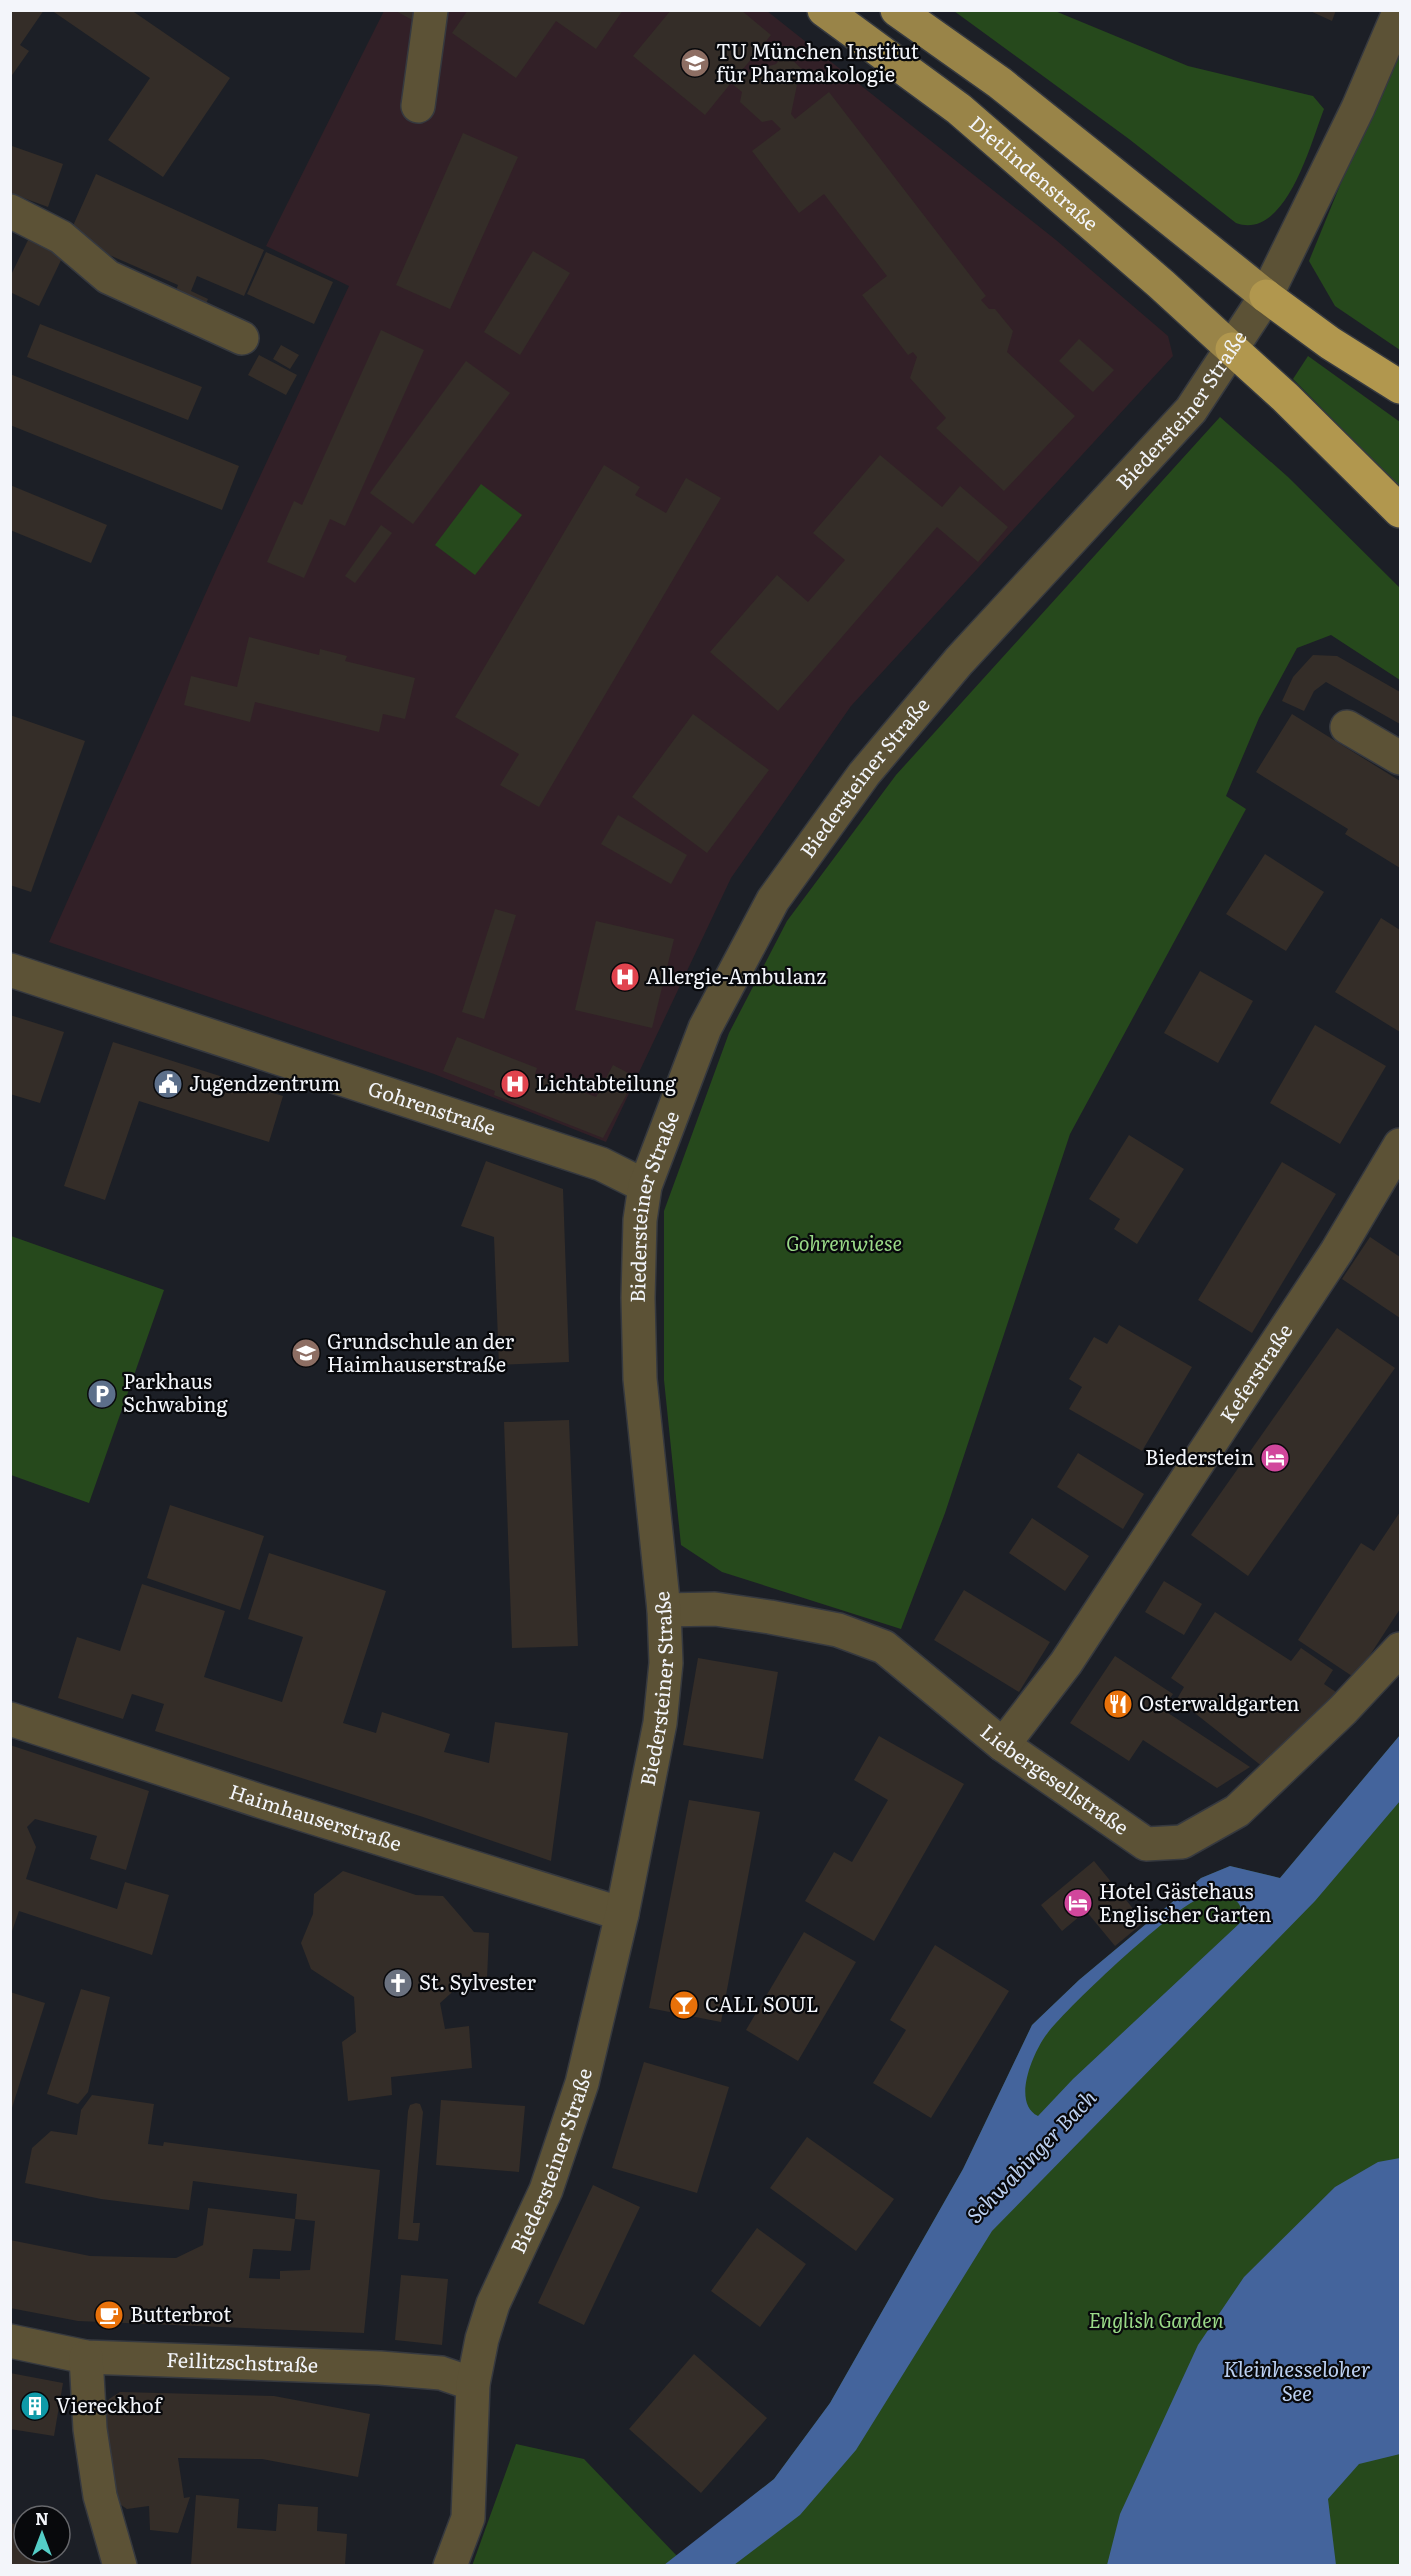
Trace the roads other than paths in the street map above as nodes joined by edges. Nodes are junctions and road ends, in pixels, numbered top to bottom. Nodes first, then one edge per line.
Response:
1 (431, 10) edge
2 (824, 10) edge
3 (897, 10) edge
4 (1400, 10) edge
5 (418, 106) dead end
6 (10, 211) edge
7 (1266, 296) junction
8 (242, 338) dead end
9 (1232, 348) junction
10 (1401, 387) edge
11 (1401, 511) edge
12 (1347, 727) dead end
13 (1401, 758) edge
14 (10, 970) edge
15 (1401, 1145) edge
16 (645, 1186) junction
17 (664, 1610) junction
18 (1401, 1649) edge
19 (10, 1719) edge
20 (1003, 1745) junction
21 (622, 1914) junction
22 (10, 2341) edge
23 (86, 2357) junction
24 (473, 2384) junction
25 (120, 2565) edge
26 (450, 2565) edge

1 - 5 street
2 - 9 main road, Dietlindenstraße
3 - 7 main road
4 - 7 street, Biedersteiner Straße
6 - 8 street
7 - 9 street, Biedersteiner Straße
7 - 10 highway
9 - 11 highway
9 - 16 street, Biedersteiner Straße
12 - 13 street
14 - 16 street, Gohrenstraße
15 - 20 street, Keferstraße
16 - 17 street, Biedersteiner Straße
17 - 20 street, Liebergesellstraße
17 - 21 street, Biedersteiner Straße
18 - 20 street, Liebergesellstraße
19 - 21 street, Haimhauserstraße
21 - 24 street, Biedersteiner Straße
22 - 23 street, Feilitzschstraße
23 - 24 street, Feilitzschstraße
23 - 25 street
24 - 26 street, Biedersteiner Straße

